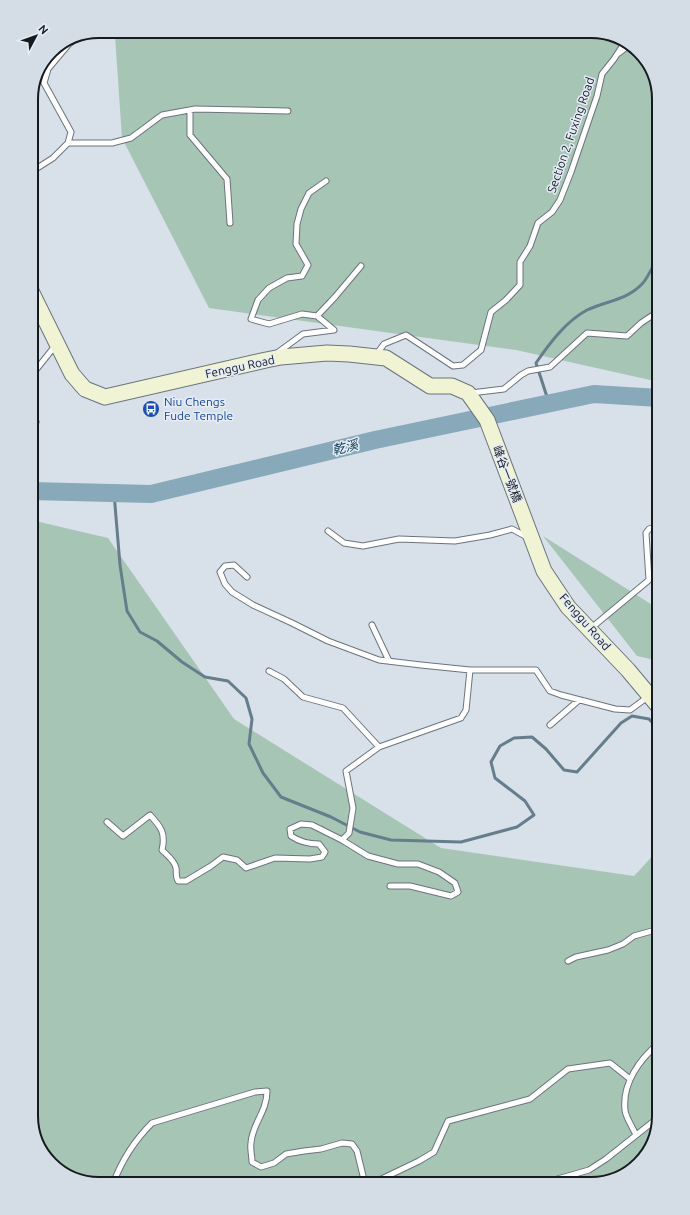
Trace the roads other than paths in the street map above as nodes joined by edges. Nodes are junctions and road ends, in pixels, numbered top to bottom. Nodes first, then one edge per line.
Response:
1 (622, 46) edge
2 (625, 48) edge
3 (65, 49) edge
4 (617, 54) junction
5 (190, 110) junction
6 (288, 111) dead end
7 (68, 143) junction
8 (38, 168) edge
9 (326, 182) dead end
10 (230, 223) dead end
11 (361, 266) dead end
12 (38, 305) edge
13 (652, 315) edge
14 (317, 316) junction
15 (57, 344) junction
16 (375, 357) junction
17 (266, 360) junction
18 (38, 367) edge
19 (469, 394) junction
20 (652, 528) edge
21 (328, 531) dead end
22 (530, 533) junction
23 (247, 577) dead end
24 (372, 625) dead end
25 (590, 630) junction
26 (389, 661) junction
27 (470, 670) junction
28 (269, 671) dead end
29 (650, 695) junction
30 (652, 698) edge
31 (579, 700) junction
32 (550, 725) dead end
33 (379, 747) junction
34 (107, 822) dead end
35 (342, 840) junction
36 (390, 886) dead end
37 (652, 931) edge
38 (568, 961) dead end
39 (652, 1049) edge
40 (630, 1079) junction
41 (651, 1123) edge
42 (636, 1135) junction
43 (115, 1177) edge
44 (363, 1177) edge
45 (386, 1177) edge
46 (564, 1177) edge

1 - 4 lane, Section 2, Fuxing Road
2 - 4 lane
3 - 7 lane
4 - 16 lane, Section 2, Fuxing Road
5 - 6 lane
5 - 7 lane
5 - 10 lane
7 - 8 lane
9 - 14 lane
11 - 14 lane
12 - 15 street, Fenggu Road
13 - 19 lane
14 - 17 lane
15 - 17 street, Fenggu Road
15 - 18 lane
16 - 17 street, Fenggu Road
16 - 19 street, Fenggu Road
19 - 22 street, 峰谷一號橋
20 - 25 lane
21 - 22 lane
22 - 25 street, Fenggu Road
23 - 26 lane
24 - 26 lane
25 - 29 street, Fenggu Road
26 - 27 lane
27 - 31 lane
27 - 33 lane
28 - 33 lane
29 - 30 street, Fenggu Road
29 - 31 lane
31 - 32 lane
33 - 35 lane
34 - 35 lane
35 - 36 lane
37 - 38 lane
39 - 40 lane
40 - 42 lane
40 - 45 lane
41 - 42 lane
42 - 46 lane
43 - 44 lane

